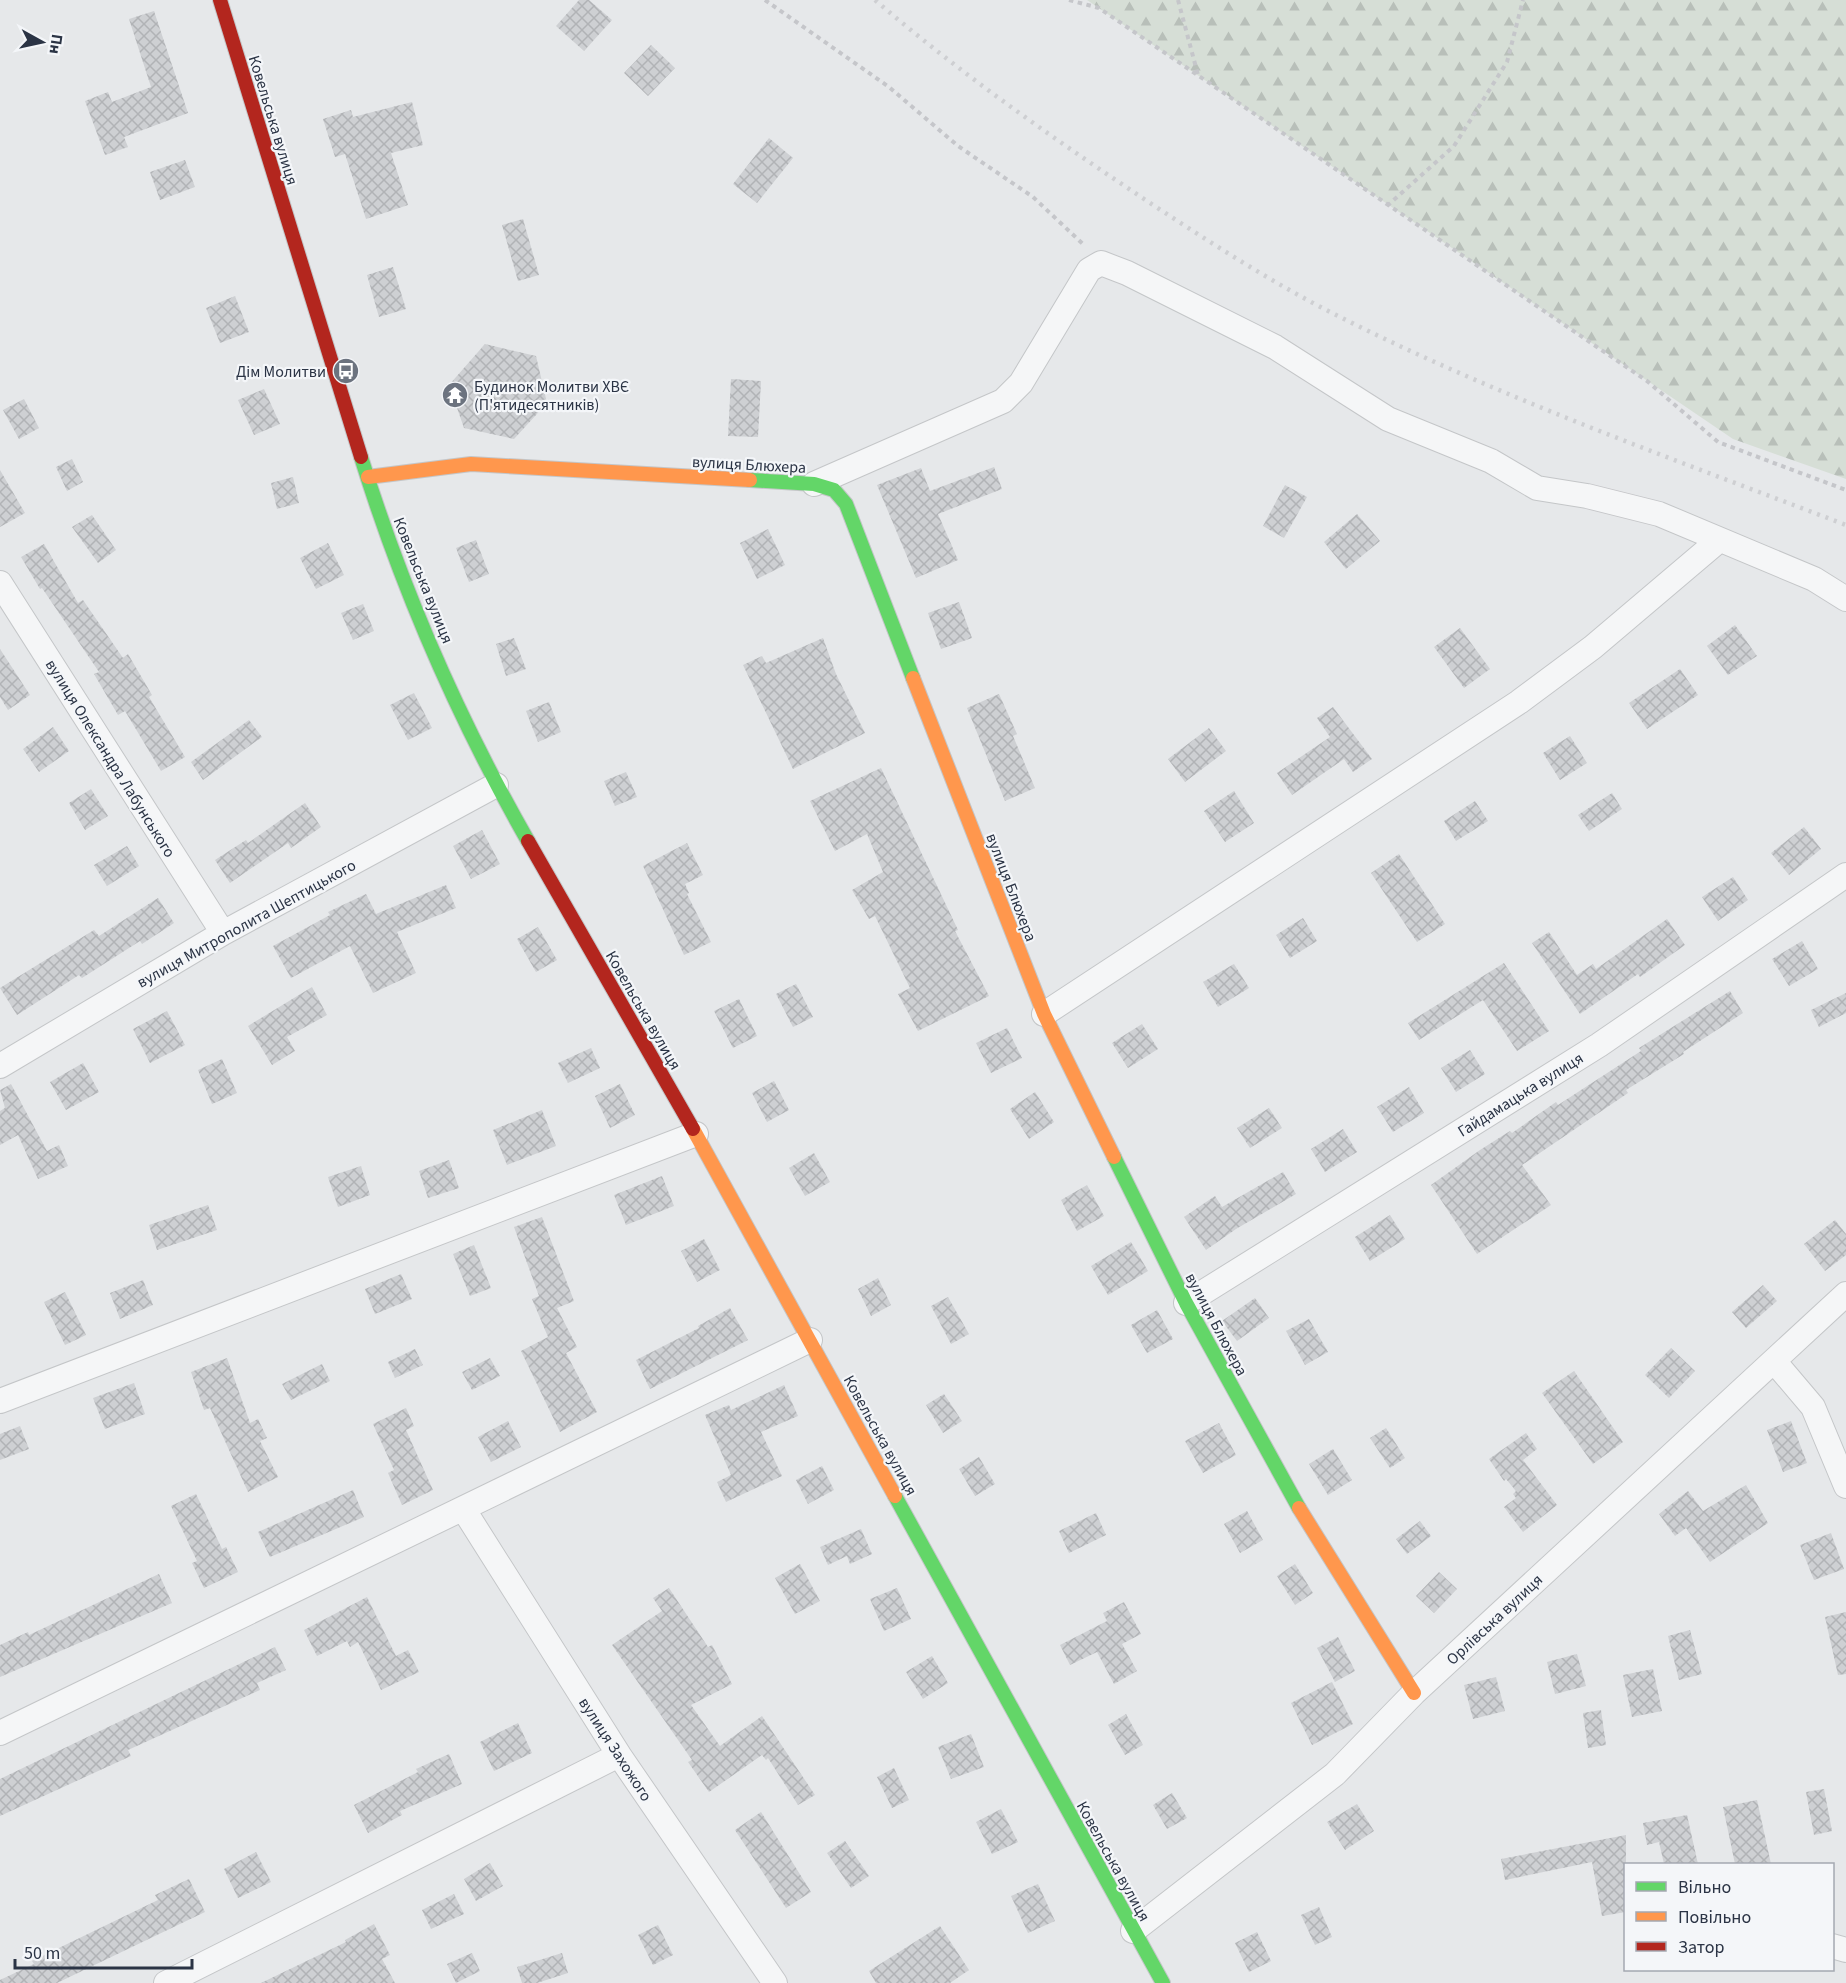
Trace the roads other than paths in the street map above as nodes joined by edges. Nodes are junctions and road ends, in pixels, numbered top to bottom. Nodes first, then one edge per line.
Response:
1 (220, 0) edge
2 (368, 477) junction
3 (814, 484) junction
4 (1718, 541) junction
5 (0, 583) edge
6 (1846, 599) edge
7 (496, 784) junction
8 (1846, 875) edge
9 (223, 933) junction
10 (1044, 1014) junction
11 (0, 1066) edge
12 (696, 1134) junction
13 (1846, 1294) edge
14 (1186, 1303) junction
15 (810, 1340) junction
16 (1774, 1361) junction
17 (0, 1401) edge
18 (1846, 1486) edge
19 (464, 1510) junction
20 (1414, 1692) junction
21 (0, 1733) edge
22 (619, 1755) junction
23 (1133, 1931) junction
24 (166, 1983) edge
25 (775, 1983) edge
26 (1163, 1983) edge

1 - 2 street, Ковельська вулиця
2 - 3 street, вулиця Блюхера
2 - 7 street, Ковельська вулиця
3 - 4 street
3 - 10 street, вулиця Блюхера
4 - 6 street
4 - 10 street
5 - 9 street, вулиця Олександра Лабунського
7 - 9 street, вулиця Митрополита Шептицького
7 - 12 street, Ковельська вулиця
8 - 14 street, Гайдамацька вулиця
9 - 11 street, вулиця Митрополита Шептицького
10 - 14 street, вулиця Блюхера
12 - 15 street, Ковельська вулиця
12 - 17 street
13 - 16 street, Орлівська вулиця
14 - 20 street, вулиця Блюхера
15 - 19 street
15 - 23 street, Ковельська вулиця
16 - 18 street
16 - 20 street, Орлівська вулиця
19 - 21 street
19 - 22 street, вулиця Захожого
20 - 23 street, Орлівська вулиця
22 - 24 street
22 - 25 street, вулиця Захожого
23 - 26 street, Ковельська вулиця

